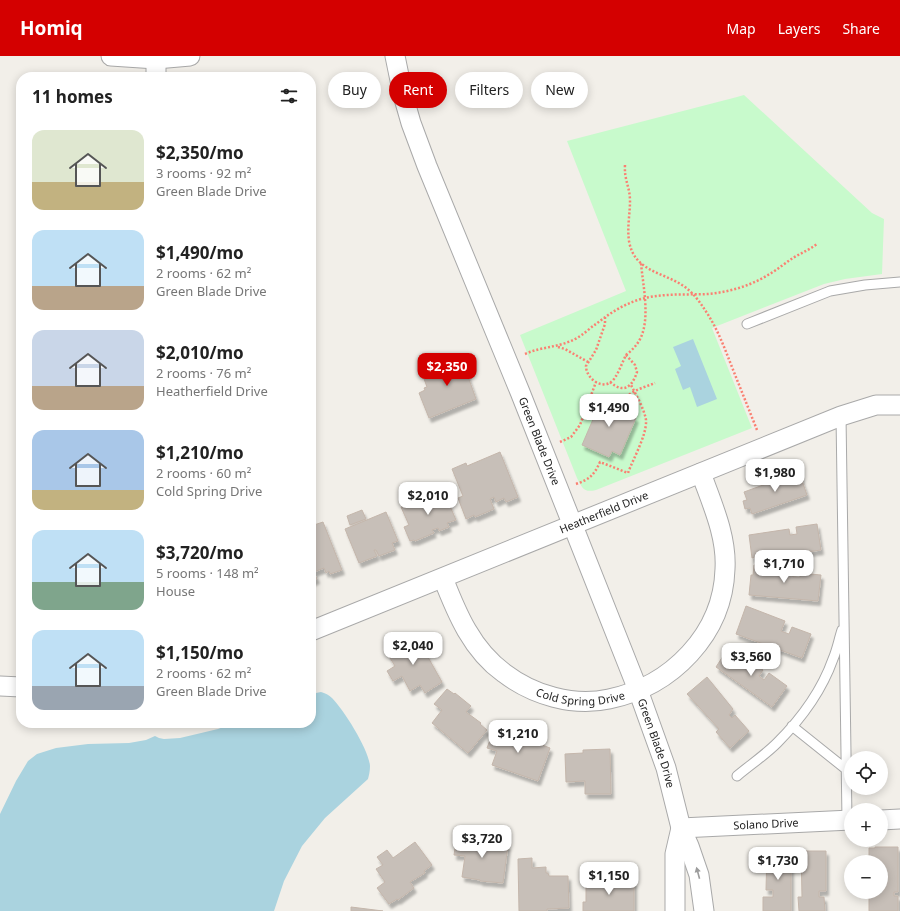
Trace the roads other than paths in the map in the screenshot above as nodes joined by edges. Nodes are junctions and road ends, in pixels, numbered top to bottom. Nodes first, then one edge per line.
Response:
1 (111, 56) edge
2 (190, 56) edge
3 (395, 56) edge
4 (156, 68) edge
5 (900, 282) edge
6 (747, 324) dead end
7 (900, 405) edge
8 (841, 416) junction
9 (700, 473) junction
10 (572, 525) junction
11 (442, 578) junction
12 (844, 621) junction
13 (316, 629) edge
14 (0, 686) edge
15 (16, 687) edge
16 (638, 690) junction
17 (792, 726) junction
18 (847, 751) edge
19 (844, 768) edge
20 (737, 776) dead end
21 (900, 819) edge
22 (844, 820) edge
23 (888, 820) edge
24 (681, 828) junction
25 (675, 911) edge
26 (704, 911) edge

1 - 4 street
2 - 4 street
3 - 10 street, Green Blade Drive
5 - 6 lane
7 - 8 street, Heatherfield Drive
8 - 9 street, Heatherfield Drive
8 - 12 lane
9 - 10 street, Heatherfield Drive
9 - 16 street, Cold Spring Drive
10 - 11 street, Heatherfield Drive
10 - 16 street, Green Blade Drive
11 - 13 street, Heatherfield Drive
11 - 16 street, Cold Spring Drive
12 - 17 lane
12 - 18 lane
14 - 15 street
16 - 24 street, Green Blade Drive
17 - 19 lane
17 - 20 lane
21 - 23 street
22 - 24 street, Solano Drive
24 - 25 street, Green Blade Drive
26 -> 24 street, Green Blade Drive

